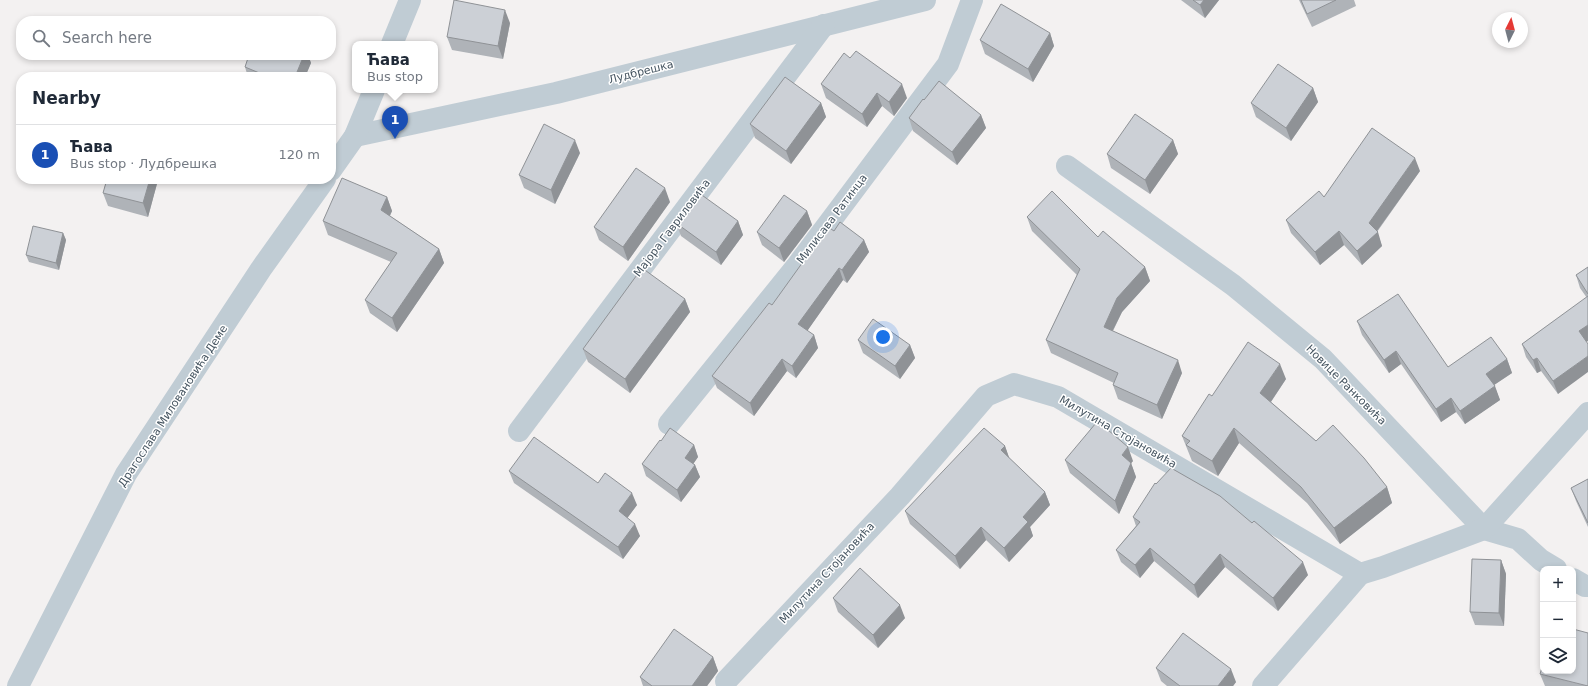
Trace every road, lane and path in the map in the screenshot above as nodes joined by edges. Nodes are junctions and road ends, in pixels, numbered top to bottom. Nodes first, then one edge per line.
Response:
1 (410, 0) edge
2 (926, 0) edge
3 (972, 0) edge
4 (824, 25) junction
5 (393, 41) edge
6 (373, 93) edge
7 (355, 136) junction
8 (336, 163) edge
9 (1067, 166) dead end
10 (322, 184) edge
11 (1588, 413) edge
12 (669, 424) dead end
13 (519, 431) dead end
14 (1484, 529) junction
15 (1551, 566) edge
16 (1360, 574) junction
17 (1576, 581) edge
18 (1588, 586) edge
19 (726, 681) dead end
20 (18, 686) edge
21 (1263, 686) edge

1 - 5 street
2 - 4 street, Лудбрешка
3 - 12 street, Милисава Ратинца
4 - 7 street, Лудбрешка
4 - 13 street, Мајора Гавриловића
6 - 7 street
7 - 8 street
9 - 14 street, Новице Ранковића
10 - 20 street, Драгослава Миловановића Деме
11 - 14 street
14 - 15 street
14 - 16 street
16 - 19 street, Милутина Стојановића
16 - 21 street
17 - 18 street

